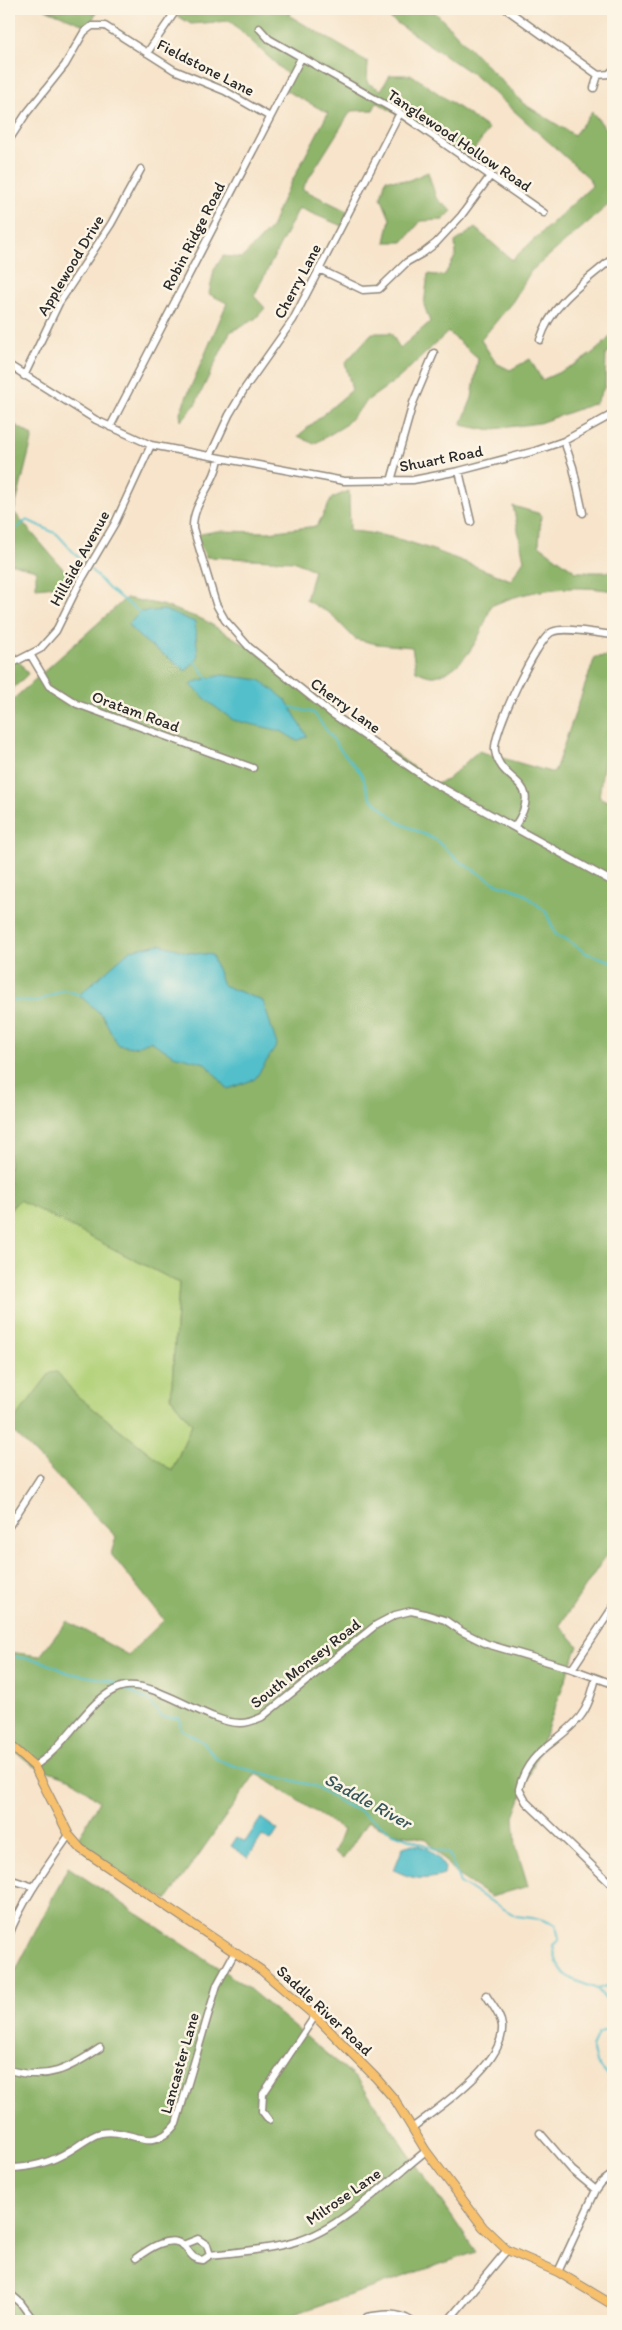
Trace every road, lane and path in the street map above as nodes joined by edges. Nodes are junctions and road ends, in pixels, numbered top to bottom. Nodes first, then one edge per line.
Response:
1 (177, 9) edge
2 (506, 9) edge
3 (260, 28) dead end
4 (147, 53) junction
5 (301, 58) junction
6 (613, 70) edge
7 (598, 75) junction
8 (594, 88) dead end
9 (400, 113) junction
10 (270, 117) junction
11 (9, 140) edge
12 (141, 169) dead end
13 (490, 175) junction
14 (544, 213) dead end
15 (613, 258) edge
16 (319, 269) junction
17 (540, 340) dead end
18 (434, 353) dead end
19 (9, 366) edge
20 (24, 376) junction
21 (613, 414) edge
22 (110, 427) junction
23 (564, 440) junction
24 (151, 445) junction
25 (210, 456) junction
26 (219, 458) junction
27 (459, 471) junction
28 (391, 481) junction
29 (583, 513) dead end
30 (471, 522) dead end
31 (613, 635) edge
32 (30, 654) junction
33 (9, 664) edge
34 (253, 768) dead end
35 (515, 826) junction
36 (613, 882) edge
37 (40, 1478) dead end
38 (9, 1526) edge
39 (613, 1607) edge
40 (572, 1669) junction
41 (596, 1678) junction
42 (613, 1684) edge
43 (9, 1744) edge
44 (34, 1766) junction
45 (69, 1835) junction
46 (9, 1879) edge
47 (609, 1882) dead end
48 (34, 1887) junction
49 (9, 1935) edge
50 (235, 1952) junction
51 (486, 1995) dead end
52 (315, 2016) junction
53 (100, 2048) dead end
54 (9, 2070) edge
55 (269, 2120) dead end
56 (412, 2128) junction
57 (540, 2133) dead end
58 (426, 2151) junction
59 (9, 2168) edge
60 (613, 2174) edge
61 (596, 2190) junction
62 (183, 2246) junction
63 (506, 2250) junction
64 (210, 2255) junction
65 (136, 2258) dead end
66 (558, 2272) junction
67 (9, 2293) edge
68 (613, 2305) edge
69 (368, 2317) dead end
70 (34, 2321) edge
71 (411, 2321) edge
72 (448, 2321) edge

1 - 4 street
2 - 7 street
3 - 5 street, Tanglewood Hollow Road
4 - 10 street, Fieldstone Lane
4 - 11 street, Fieldstone Lane
5 - 9 street, Tanglewood Hollow Road
5 - 10 street, Robin Ridge Road
6 - 7 street
7 - 8 street
9 - 13 street, Tanglewood Hollow Road
9 - 16 street, Cherry Lane
10 - 22 street, Robin Ridge Road
12 - 20 street, Applewood Drive
13 - 14 street, Tanglewood Hollow Road
13 - 16 street
15 - 17 street
16 - 25 street, Cherry Lane
18 - 28 street
19 - 20 street, Shuart Road
20 - 22 street, Shuart Road
21 - 23 street, Shuart Road
22 - 24 street, Shuart Road
23 - 27 street, Shuart Road
23 - 29 street
24 - 25 street, Shuart Road
24 - 32 street, Hillside Avenue
25 - 26 street, Shuart Road
26 - 28 street, Shuart Road
26 - 35 street, Cherry Lane
27 - 28 street, Shuart Road
27 - 30 street
31 - 35 street
32 - 33 street, Hillside Avenue
32 - 34 street, Oratam Road
35 - 36 street, Cherry Lane
37 - 38 street
39 - 40 street
40 - 41 street, South Monsey Road
40 - 44 street, South Monsey Road
41 - 42 street, South Monsey Road
41 - 47 street
43 - 44 main road, Saddle River Road
44 - 45 main road, Saddle River Road
45 - 48 street
45 - 50 main road, Saddle River Road
46 - 48 street
48 - 49 street
50 - 52 main road, Saddle River Road
50 - 59 street, Lancaster Lane
51 - 56 street
52 - 55 street
52 - 56 main road, Saddle River Road
53 - 54 street
56 - 58 main road, Saddle River Road
57 - 61 street
58 - 63 main road, Saddle River Road
58 - 64 street, Milrose Lane
60 - 61 street
61 - 66 street
62 - 64 street, Milrose Lane
62 - 64 street
62 - 65 street
63 - 66 main road, Saddle River Road
63 - 72 street
66 - 68 main road, Saddle River Road
67 - 70 street
69 - 71 street

